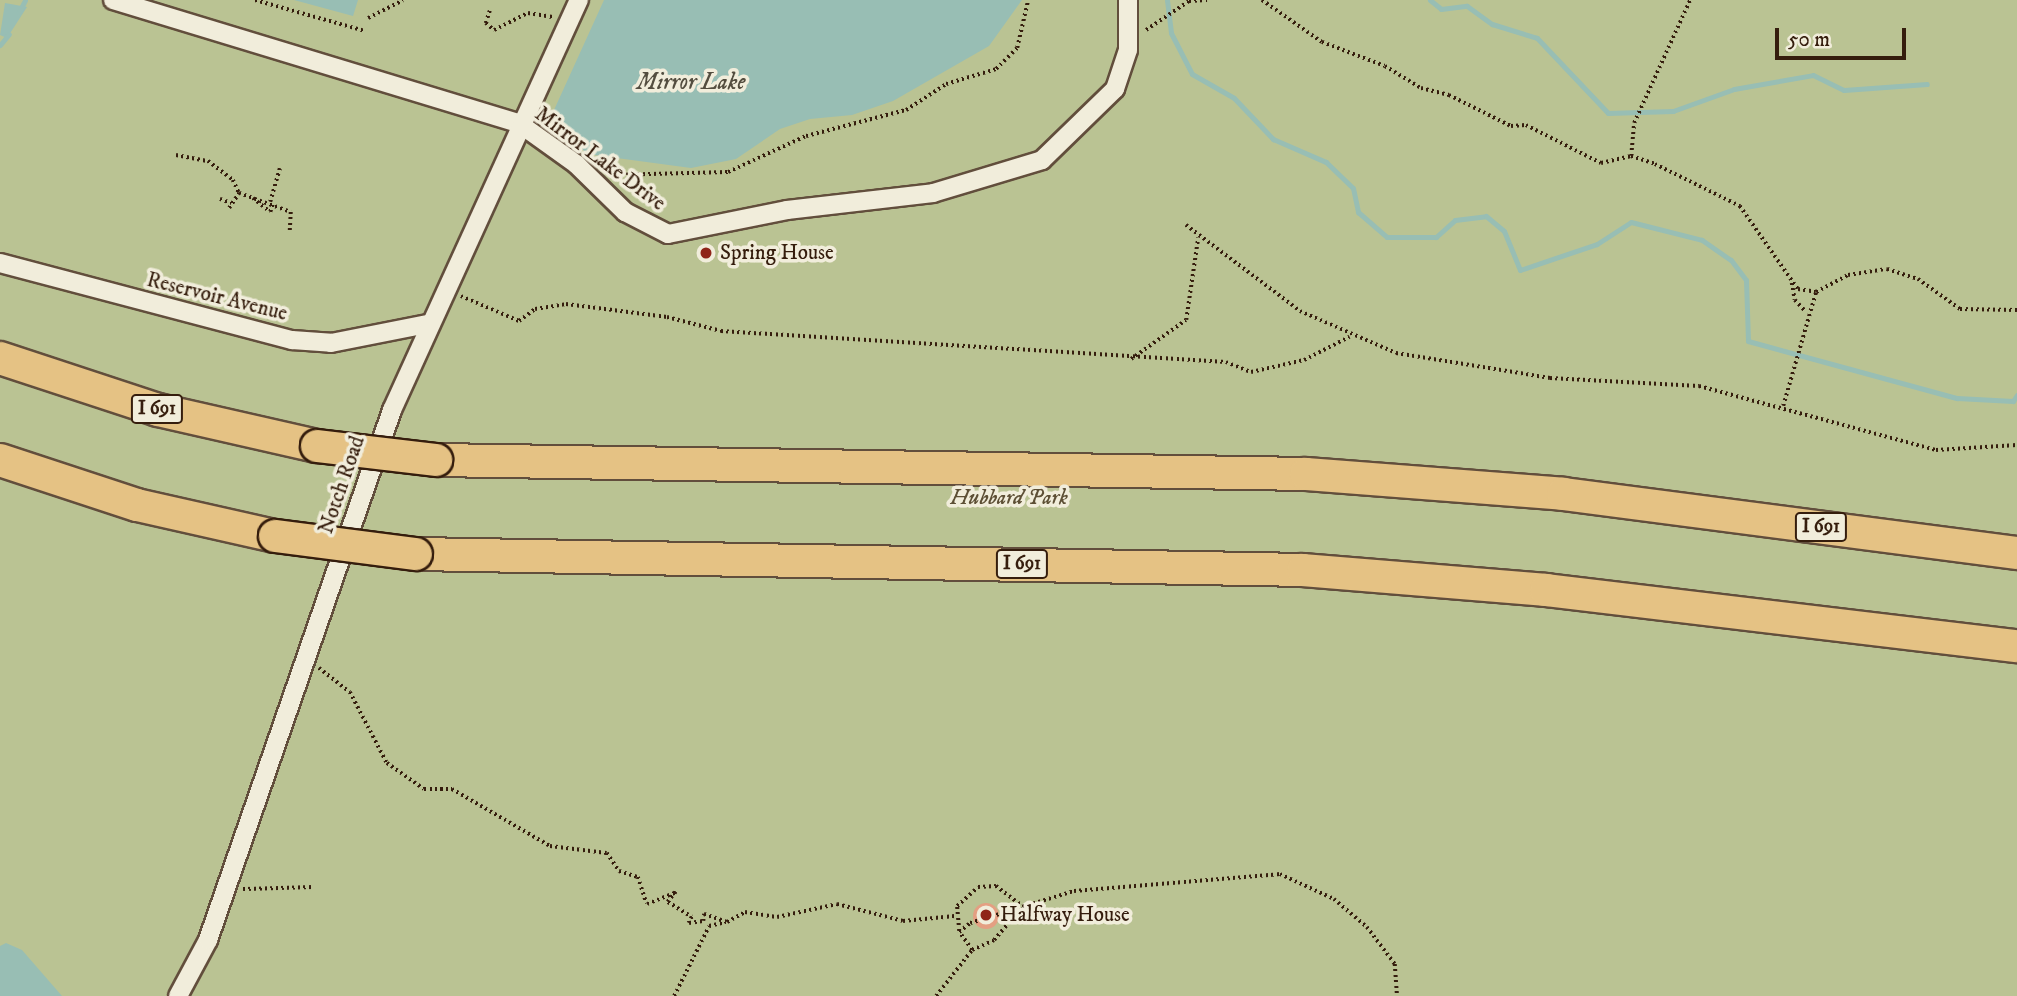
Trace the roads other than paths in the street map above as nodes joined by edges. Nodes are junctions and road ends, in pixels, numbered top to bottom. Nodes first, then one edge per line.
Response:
1 (113, 0) edge
2 (579, 0) edge
3 (1128, 0) edge
4 (520, 124) junction
5 (0, 262) edge
6 (427, 324) junction
7 (0, 358) edge
8 (1, 461) edge
9 (2017, 553) edge
10 (2017, 646) edge
11 (178, 996) edge

1 - 4 street, Mirror Lake Drive
2 - 4 street, Notch Road
3 - 4 street, Mirror Lake Drive
4 - 6 street, Notch Road
5 - 6 street, Reservoir Avenue
6 - 11 street, Notch Road
7 - 9 highway, I 691, bridge
8 - 10 highway, I 691, bridge

